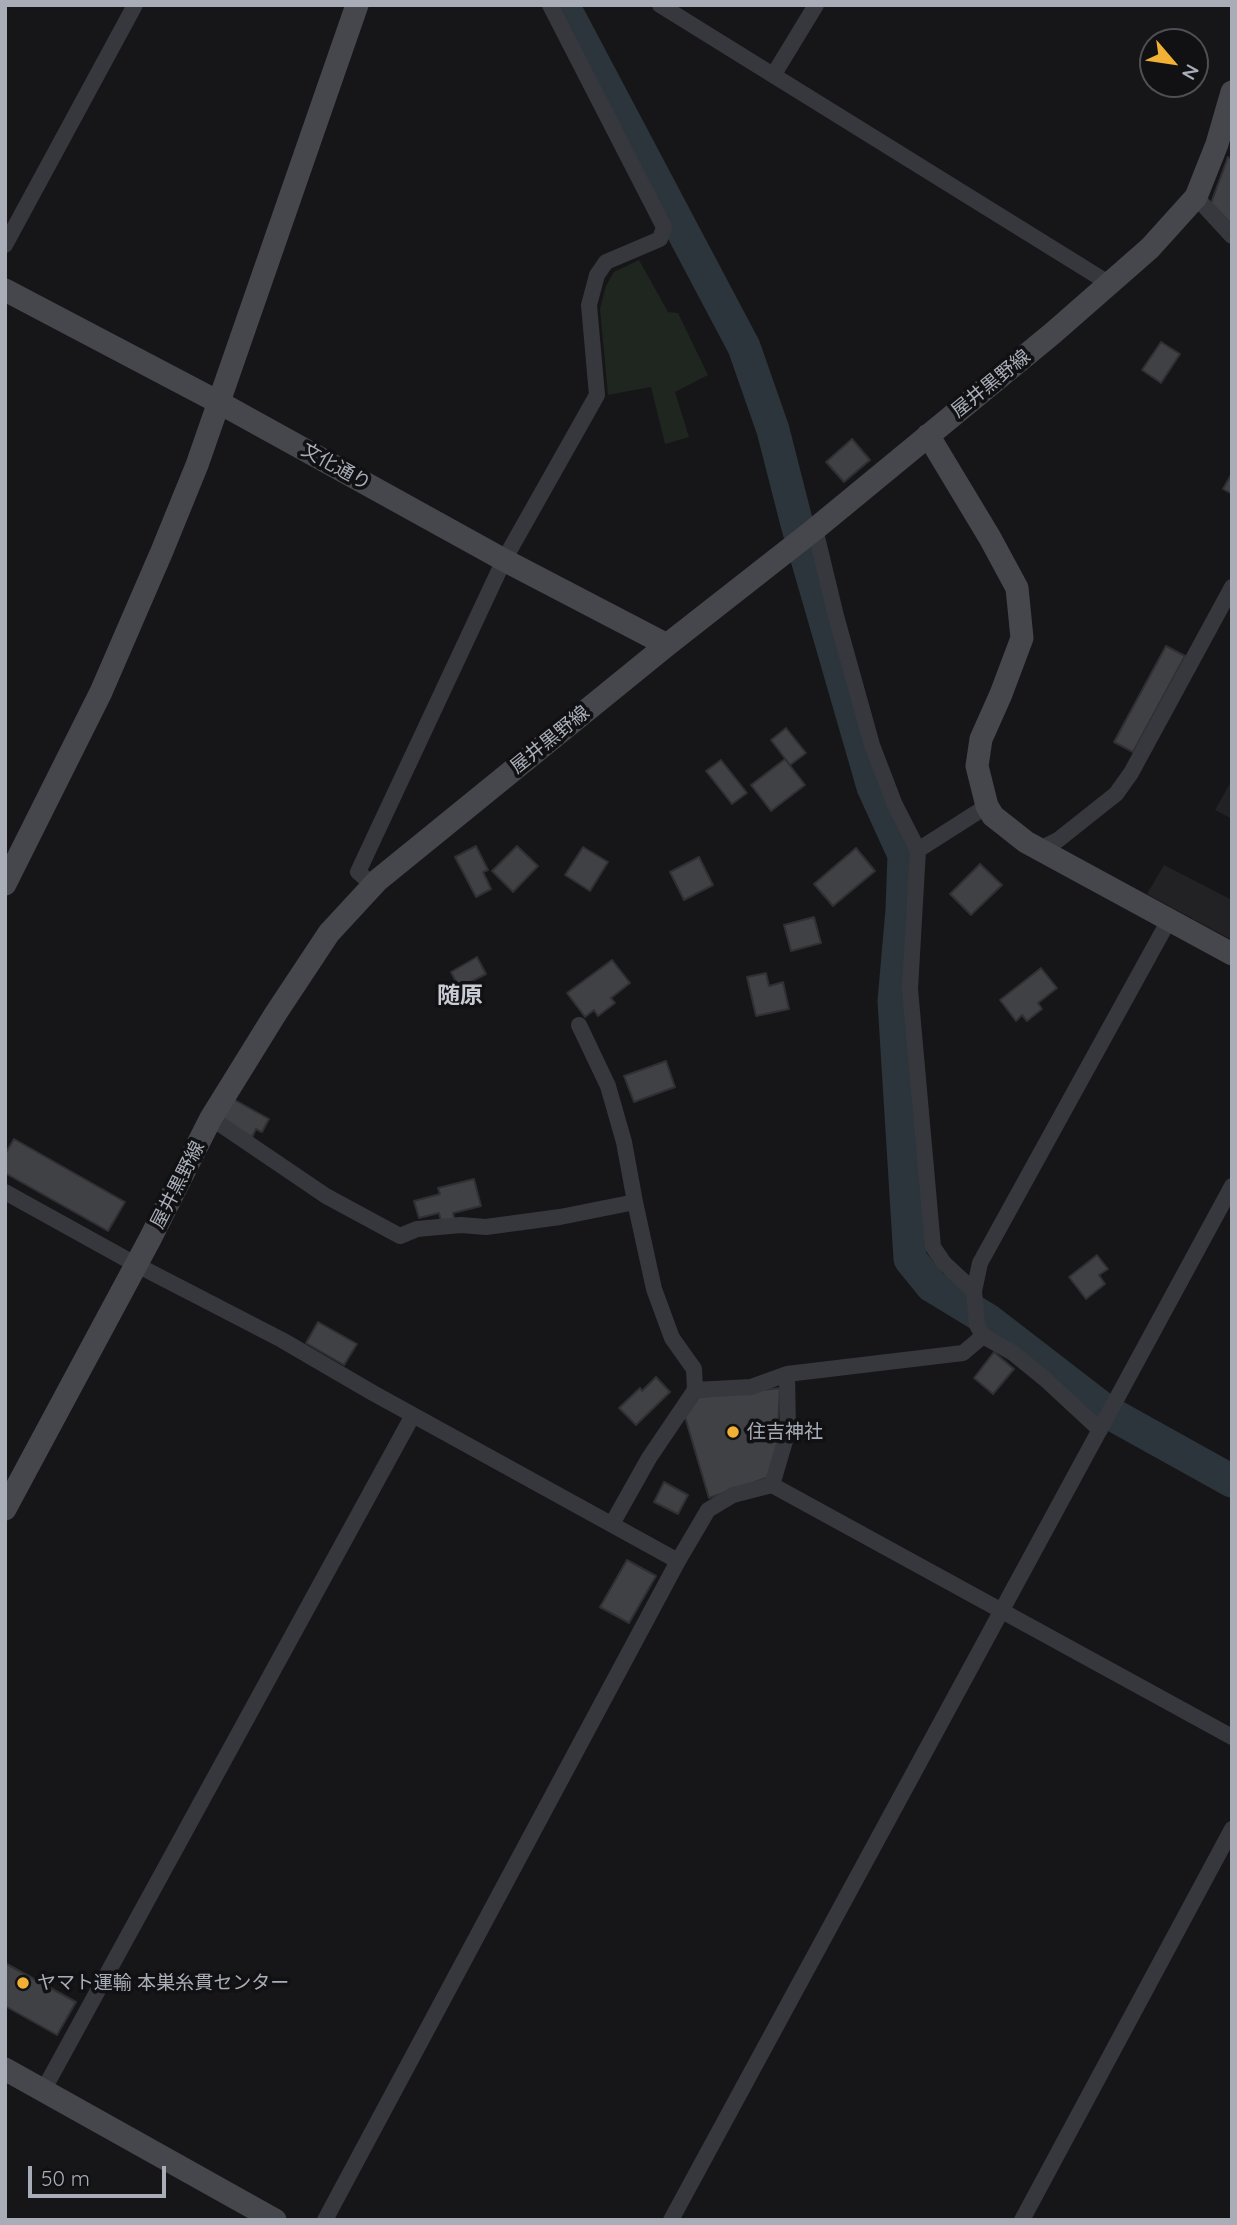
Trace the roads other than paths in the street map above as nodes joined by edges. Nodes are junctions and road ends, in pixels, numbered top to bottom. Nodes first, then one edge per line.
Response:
1 (135, 5) edge
2 (357, 5) edge
3 (550, 5) edge
4 (660, 5) edge
5 (816, 5) edge
6 (774, 74) junction
7 (1232, 92) edge
8 (1196, 197) junction
9 (1232, 236) edge
10 (5, 245) edge
11 (1110, 284) junction
12 (5, 290) edge
13 (220, 403) junction
14 (928, 435) junction
15 (815, 529) junction
16 (504, 560) junction
17 (1232, 587) edge
18 (667, 645) junction
19 (987, 806) junction
20 (1040, 849) junction
21 (918, 850) junction
22 (5, 884) edge
23 (373, 885) junction
24 (1169, 920) junction
25 (1232, 954) edge
26 (579, 1025) dead end
27 (211, 1118) junction
28 (1232, 1186) edge
29 (5, 1192) edge
30 (635, 1202) junction
31 (135, 1264) junction
32 (974, 1291) junction
33 (983, 1335) junction
34 (787, 1374) junction
35 (695, 1390) junction
36 (413, 1415) junction
37 (1100, 1430) junction
38 (772, 1485) junction
39 (5, 1509) edge
40 (612, 1524) junction
41 (678, 1561) junction
42 (1003, 1611) junction
43 (1232, 1737) edge
44 (1232, 1829) edge
45 (5, 2069) edge
46 (44, 2089) junction
47 (275, 2220) edge
48 (325, 2220) edge
49 (671, 2220) edge
50 (1021, 2220) edge

1 - 10 street
2 - 13 street
3 - 16 street
4 - 6 street
5 - 6 street
6 - 11 street
7 - 8 street, 屋井黒野線
8 - 9 street
8 - 11 street, 屋井黒野線
11 - 14 street, 屋井黒野線
12 - 13 street, 文化通り
13 - 16 street, 文化通り
13 - 22 street
14 - 15 street, 屋井黒野線
14 - 19 street
15 - 18 street, 屋井黒野線
15 - 21 street
16 - 18 street, 文化通り
16 - 23 street
17 - 20 street
18 - 23 street, 屋井黒野線
19 - 20 street
19 - 21 street
20 - 24 street
21 - 32 street
23 - 27 street, 屋井黒野線
24 - 25 street
24 - 32 street
26 - 30 street
27 - 30 street
27 - 31 street, 屋井黒野線
28 - 37 street
29 - 31 street
30 - 35 street
31 - 36 street
31 - 39 street, 屋井黒野線
32 - 33 street
33 - 34 street
33 - 37 street
34 - 35 street
34 - 38 street
35 - 40 street
36 - 40 street
36 - 46 street
37 - 42 street
38 - 41 street
38 - 42 street
40 - 41 street
41 - 48 street
42 - 43 street
42 - 49 street
44 - 50 street
45 - 46 street
46 - 47 street

